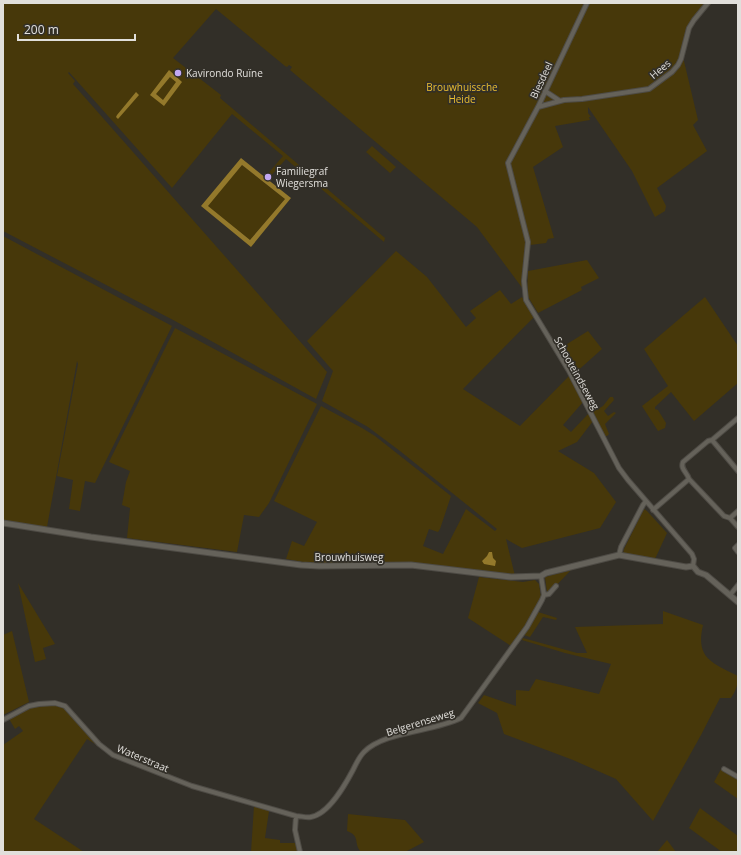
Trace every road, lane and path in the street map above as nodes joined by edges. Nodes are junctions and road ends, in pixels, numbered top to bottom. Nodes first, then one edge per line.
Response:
1 (587, 3) edge
2 (708, 3) edge
3 (545, 92) junction
4 (560, 101) junction
5 (538, 107) junction
6 (508, 163) joint
7 (738, 418) edge
8 (712, 440) junction
9 (736, 466) edge
10 (738, 471) edge
11 (689, 479) junction
12 (646, 502) junction
13 (653, 510) junction
14 (738, 511) edge
15 (730, 518) junction
16 (3, 523) edge
17 (738, 527) edge
18 (738, 546) edge
19 (738, 552) edge
20 (619, 555) junction
21 (693, 566) junction
22 (541, 576) junction
23 (738, 585) edge
24 (556, 586) dead end
25 (730, 595) junction
26 (544, 596) junction
27 (738, 602) edge
28 (3, 720) edge
29 (724, 769) dead end
30 (737, 775) edge
31 (296, 816) junction
32 (300, 852) edge

1 - 3 street, Biesdeel
2 - 4 street, Hees
3 - 4 street
3 - 5 street, Biesdeel
4 - 5 street, Hees
5 - 6 street, Biesdeel
6 - 12 street, Schooteindseweg
7 - 8 street
8 - 9 street
8 - 11 street
9 - 10 street
11 - 13 street
11 - 15 street
12 - 13 street, Schooteindseweg
12 - 20 street
13 - 21 street, Schooteindseweg
14 - 15 street
15 - 17 street
16 - 22 street, Brouwhuisweg
18 - 19 street
20 - 21 street, Brouwhuisweg
20 - 22 street, Brouwhuisweg
21 - 25 street
22 - 26 street
23 - 25 street
24 - 26 street, Belgerenseweg
25 - 27 street
26 - 31 street, Belgerenseweg
28 - 31 street, Waterstraat
29 - 30 street
31 - 32 street

